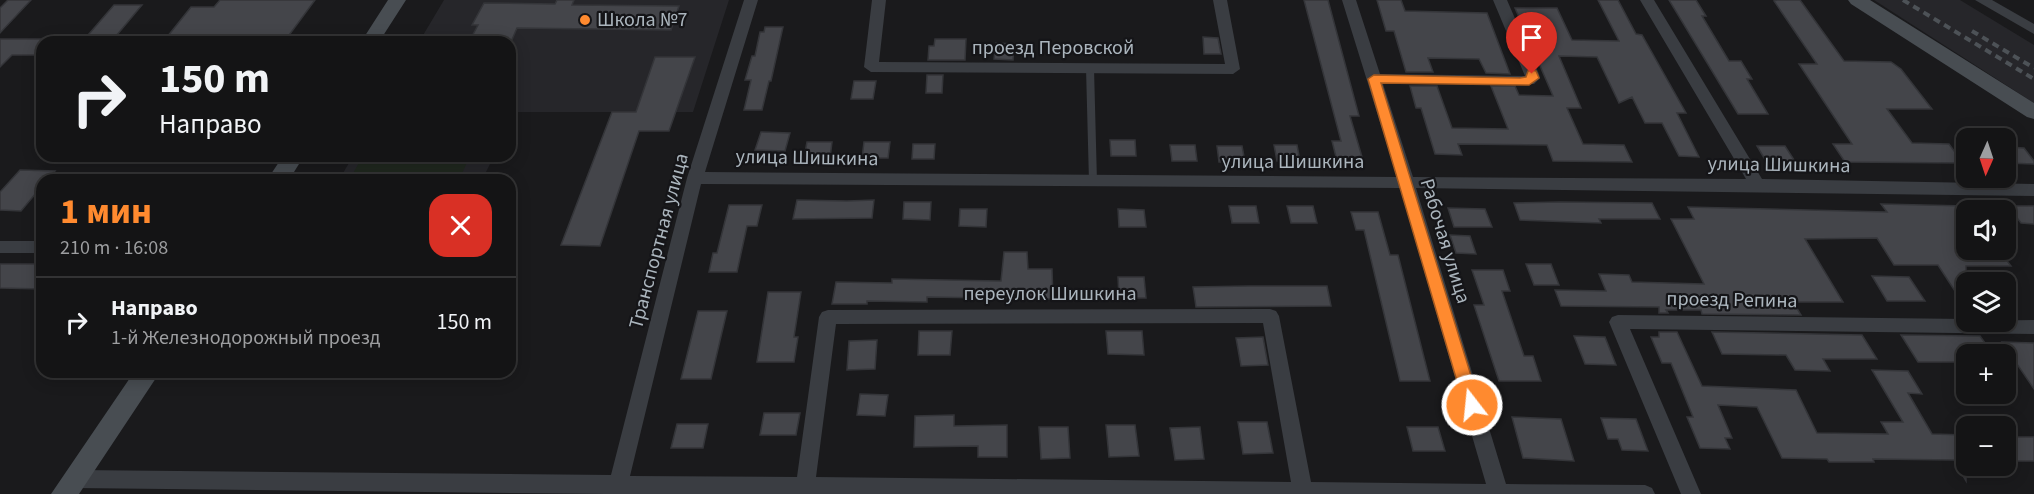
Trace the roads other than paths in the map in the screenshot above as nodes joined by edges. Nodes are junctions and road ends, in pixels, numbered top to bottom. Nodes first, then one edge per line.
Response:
1 (397, 0) edge
2 (751, 0) edge
3 (879, 0) edge
4 (1220, 0) edge
5 (1349, 0) edge
6 (1500, 0) edge
7 (1647, 0) edge
8 (1857, 0) edge
9 (1982, 0) edge
10 (2034, 30) edge
11 (374, 36) edge
12 (1090, 68) junction
13 (1374, 79) junction
14 (2034, 112) edge
15 (695, 178) junction
16 (1094, 182) junction
17 (1407, 184) junction
18 (1756, 185) junction
19 (2034, 189) edge
20 (0, 247) edge
21 (36, 247) edge
22 (2034, 327) edge
23 (144, 378) edge
24 (70, 486) edge
25 (286, 487) edge
26 (433, 488) edge
27 (617, 489) edge
28 (805, 490) edge
29 (1303, 493) edge
30 (1498, 493) edge
31 (1645, 494) edge
32 (1691, 494) edge

1 - 11 street
2 - 15 street, Транспортная улица
3 - 12 street, проезд Перовской
4 - 12 street, проезд Перовской
5 - 13 street, Рабочая улица
6 - 13 street
7 - 18 street
8 - 14 street
9 - 10 street
12 - 16 lane
13 - 17 street, Рабочая улица
15 - 16 street, улица Шишкина
15 - 27 street, Транспортная улица
16 - 17 street, улица Шишкина
17 - 18 street, улица Шишкина
17 - 30 street, Рабочая улица
18 - 19 street, улица Шишкина
20 - 21 street
22 - 32 street, проезд Репина
23 - 24 street
24 - 25 street
25 - 26 street
26 - 27 street
27 - 28 street
28 - 29 street
28 - 29 street, переулок Шишкина
29 - 30 street
30 - 31 street

